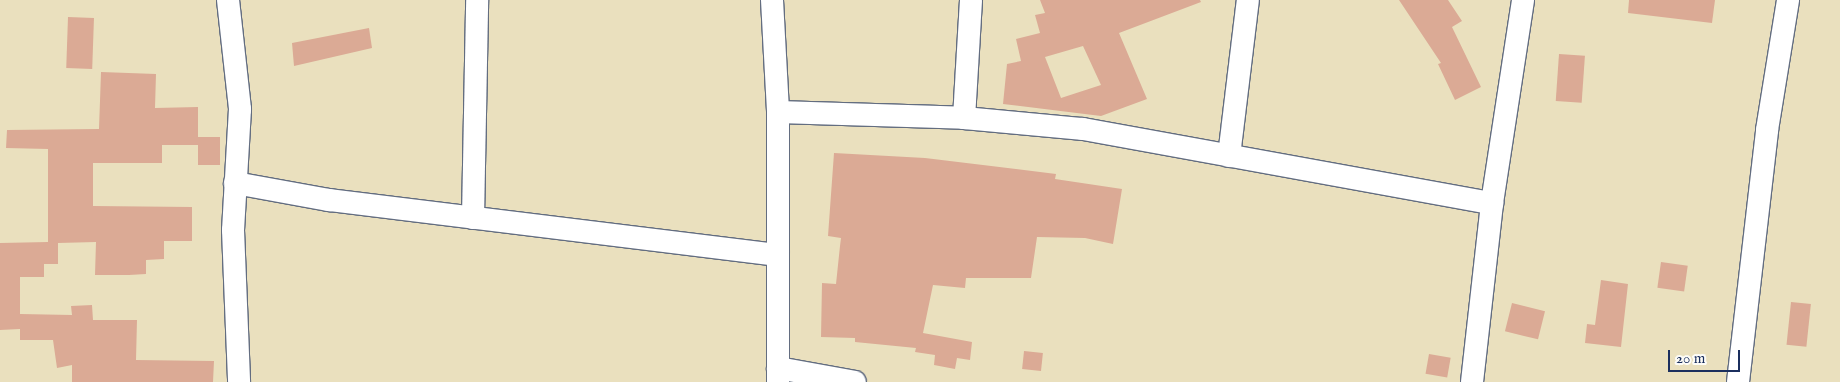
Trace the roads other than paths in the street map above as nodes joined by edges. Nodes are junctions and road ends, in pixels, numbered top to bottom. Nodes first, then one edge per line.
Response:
1 (228, 0) edge
2 (477, 0) edge
3 (772, 0) edge
4 (971, 0) edge
5 (1248, 0) edge
6 (1523, 0) edge
7 (1788, 0) edge
8 (778, 112) junction
9 (964, 118) junction
10 (1229, 156) junction
11 (236, 184) junction
12 (1492, 203) junction
13 (473, 218) junction
14 (778, 255) junction
15 (778, 375) edge
16 (239, 382) edge
17 (855, 382) edge
18 (1472, 382) edge
19 (1738, 382) edge

1 - 11 street
2 - 13 street
3 - 8 street
4 - 9 street
5 - 10 street
6 - 12 street
7 - 19 street
8 - 9 street
8 - 14 street
9 - 10 street
10 - 12 street
11 - 13 street
11 - 16 street
12 - 18 street
13 - 14 street
14 - 15 street
15 - 17 street

